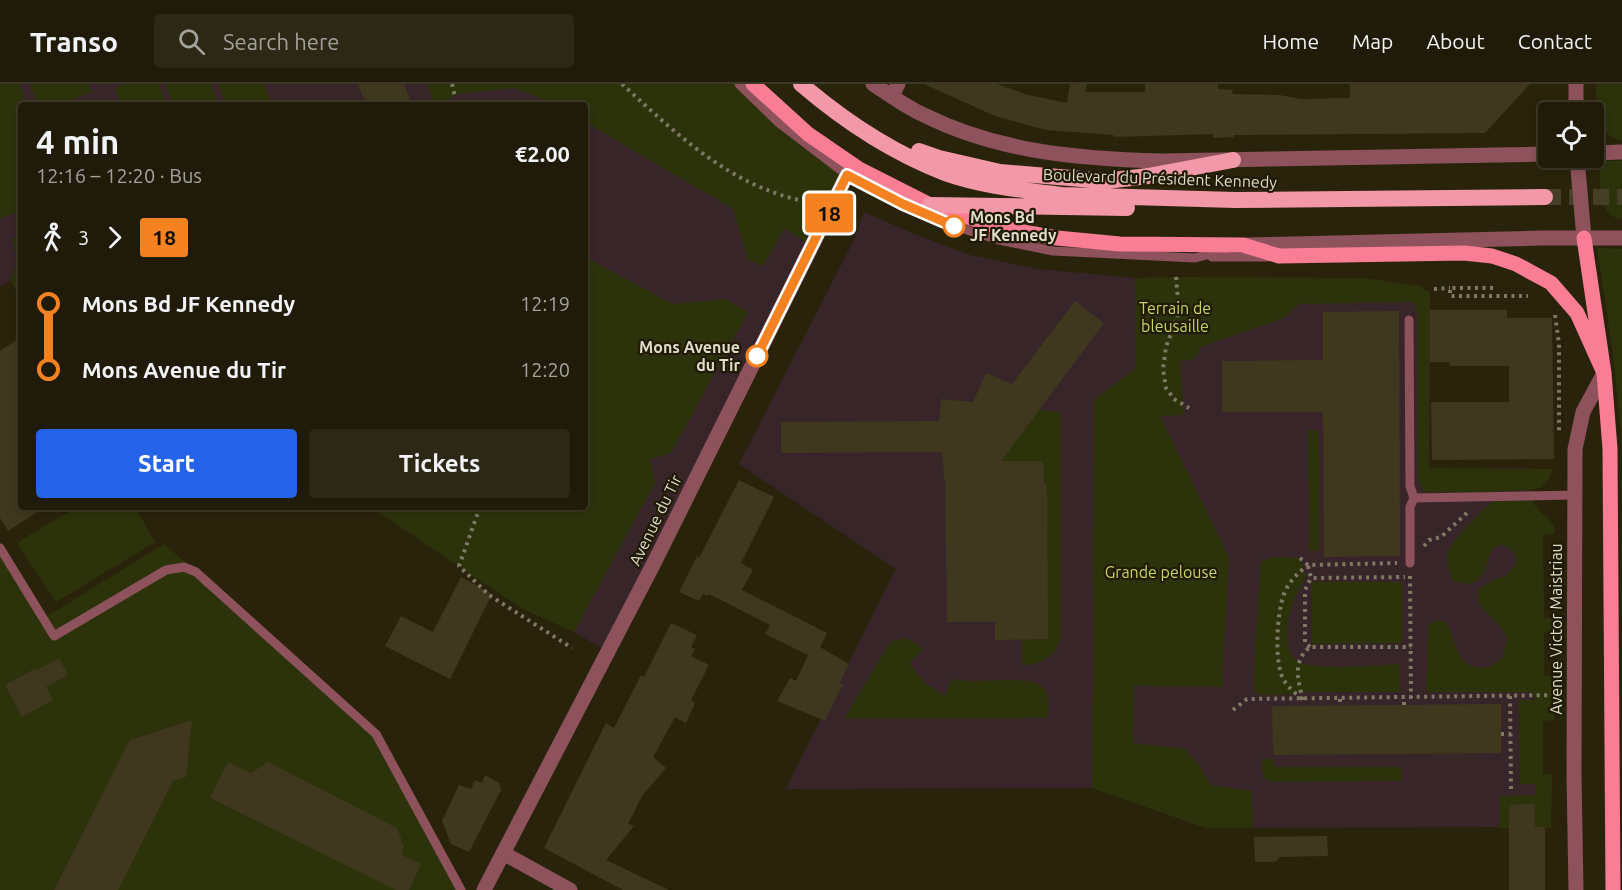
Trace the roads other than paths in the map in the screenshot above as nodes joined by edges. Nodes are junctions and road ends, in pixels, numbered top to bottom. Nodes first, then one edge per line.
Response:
1 (739, 84) edge
2 (753, 84) edge
3 (801, 84) edge
4 (873, 84) edge
5 (1576, 84) edge
6 (895, 90) edge
7 (1576, 102) edge
8 (870, 134) junction
9 (1622, 152) edge
10 (1604, 153) edge
11 (1538, 154) edge
12 (1233, 160) junction
13 (1578, 168) edge
14 (853, 172) junction
15 (1545, 197) tunnel mouth
16 (1235, 200) junction
17 (903, 204) junction
18 (930, 205) junction
19 (1584, 238) junction
20 (1622, 238) edge
21 (1243, 245) junction
22 (1279, 256) junction
23 (1195, 258) junction
24 (1409, 320) dead end
25 (1604, 374) junction
26 (1575, 495) junction
27 (1414, 498) junction
28 (0, 548) edge
29 (1410, 563) road end
30 (503, 853) junction
31 (461, 890) edge
32 (484, 890) edge
33 (570, 890) edge
34 (1576, 890) edge
35 (1613, 890) edge

1 - 14 lane
2 - 14 main road
3 - 8 highway, Boulevard du Président Kennedy
4 - 6 street, Boulevard du Président Kennedy
5 - 7 street
6 - 12 street, Boulevard du Président Kennedy
8 - 12 highway
8 - 16 highway, Boulevard du Président Kennedy
9 - 10 street
11 - 12 street, Boulevard du Président Kennedy
13 - 19 street
14 - 17 lane
14 - 18 main road
14 - 30 street, Avenue du Tir
15 - 16 highway, Boulevard du Président Kennedy
16 - 18 highway
17 - 18 lane
17 - 23 lane
18 - 21 main road
19 - 20 street
19 - 21 street
19 - 25 main road
21 - 22 main road
21 - 23 lane
22 - 23 lane
22 - 25 main road
24 - 27 lane
25 - 26 street, Avenue Victor Maistriau
25 - 35 main road
26 - 27 lane
26 - 34 street, Avenue Victor Maistriau
27 - 29 lane
28 - 31 lane
30 - 32 street, Avenue du Tir
30 - 33 street

